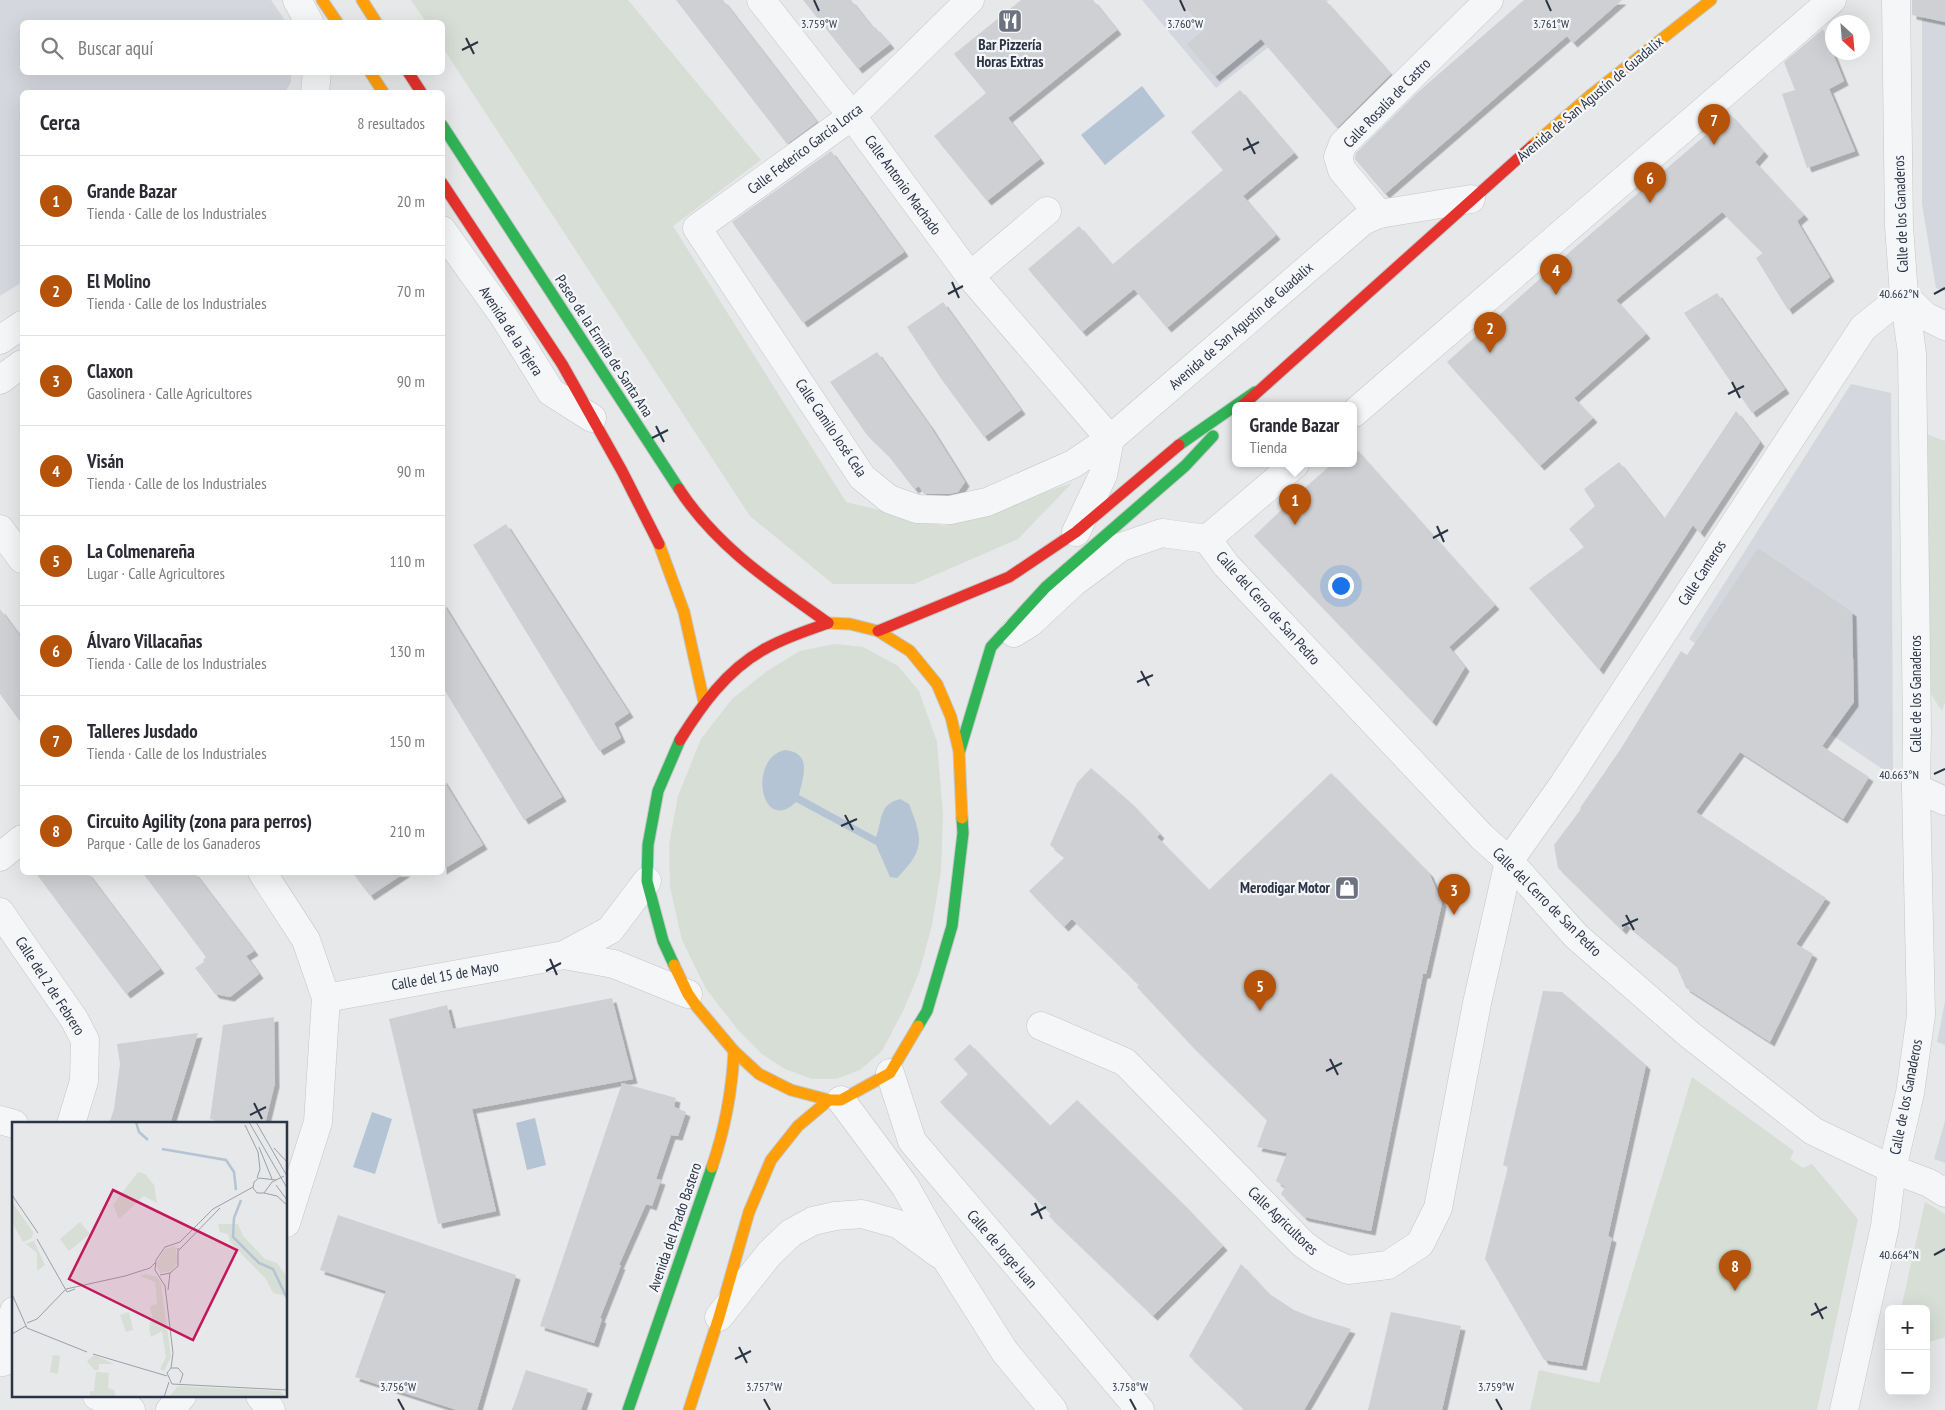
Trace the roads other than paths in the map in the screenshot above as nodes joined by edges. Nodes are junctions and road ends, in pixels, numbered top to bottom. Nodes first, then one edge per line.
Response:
1 (297, 0) edge
2 (322, 0) edge
3 (362, 0) edge
4 (761, 0) edge
5 (970, 0) edge
6 (1489, 0) edge
7 (1711, 0) edge
8 (1832, 0) edge
9 (1896, 0) edge
10 (308, 20) edge
11 (336, 20) edge
12 (375, 20) edge
13 (317, 75) edge
14 (372, 75) edge
15 (410, 75) edge
16 (315, 90) edge
17 (382, 90) edge
18 (420, 90) edge
19 (852, 116) junction
20 (445, 130) edge
21 (445, 188) edge
22 (1471, 199) junction
23 (1047, 212) dead end
24 (1379, 214) junction
25 (697, 228) joint
26 (445, 234) edge
27 (970, 276) junction
28 (1904, 295) junction
29 (20, 326) edge
30 (1945, 326) edge
31 (0, 340) edge
32 (20, 365) edge
33 (0, 380) edge
34 (1256, 391) junction
35 (1240, 402) edge
36 (1246, 402) edge
37 (1232, 408) edge
38 (1357, 410) edge
39 (1232, 416) edge
40 (592, 418) junction
41 (1110, 439) junction
42 (1291, 467) edge
43 (0, 529) edge
44 (1076, 532) junction
45 (1207, 539) junction
46 (20, 556) edge
47 (828, 623) junction
48 (878, 631) junction
49 (991, 646) junction
50 (704, 702) junction
51 (959, 751) junction
52 (1916, 788) junction
53 (1945, 801) edge
54 (20, 841) edge
55 (0, 858) edge
56 (1509, 861) junction
57 (264, 875) edge
58 (648, 880) junction
59 (0, 912) edge
60 (564, 955) junction
61 (688, 994) junction
62 (326, 998) junction
63 (1041, 1026) dead end
64 (734, 1051) junction
65 (890, 1073) junction
66 (835, 1100) junction
67 (72, 1122) edge
68 (1892, 1169) junction
69 (1945, 1192) edge
70 (288, 1217) edge
71 (946, 1259) junction
72 (719, 1317) junction
73 (12, 1323) edge
74 (5, 1363) edge
75 (102, 1398) edge
76 (180, 1398) edge
77 (262, 1398) edge
78 (131, 1410) edge
79 (170, 1410) edge
80 (271, 1410) edge
81 (628, 1410) edge
82 (689, 1410) edge
83 (1053, 1410) edge
84 (1140, 1410) edge
85 (1844, 1410) edge

1 - 10 street
2 - 11 main road
3 - 12 main road
4 - 19 street, Calle Antonio Machado
5 - 19 street, Calle Federico García Lorca
6 - 24 street, Calle Rosalía de Castro
7 - 22 main road, Avenida de San Agustín de Guadalix
8 - 38 street
9 - 28 street, Calle de los Ganaderos
13 - 16 street
14 - 17 main road
15 - 18 main road
19 - 25 street, Calle Federico García Lorca
19 - 27 street, Calle Antonio Machado
20 - 47 main road, Paseo de la Ermita de Santa Ana
21 - 40 main road
22 - 24 street, Avenida de San Agustín de Guadalix
22 - 34 main road, Avenida de San Agustín de Guadalix
23 - 27 street
24 - 41 street, Avenida de San Agustín de Guadalix
25 - 41 street, Calle Camilo José Cela
26 - 40 street, Avenida de la Tejera
27 - 41 street, Calle Antonio Machado
28 - 30 street
28 - 52 street, Calle de los Ganaderos
28 - 56 street, Calle Canteros
29 - 31 street
32 - 33 street
34 - 35 main road, Avenida de San Agustín de Guadalix
34 - 36 main road, Avenida de San Agustín de Guadalix
37 - 44 main road, Avenida de San Agustín de Guadalix
39 - 49 main road
40 - 50 main road
41 - 44 street
42 - 45 street
43 - 46 street
44 - 48 main road, Avenida de San Agustín de Guadalix
45 - 49 street
45 - 56 street, Calle del Cerro de San Pedro
47 - 48 main road
47 - 50 main road
48 - 51 main road
49 - 51 main road
50 - 58 main road
51 - 65 main road
52 - 53 street
52 - 68 street, Calle de los Ganaderos
54 - 55 street
56 - 63 street, Calle Agricultores
56 - 68 street, Calle del Cerro de San Pedro
57 - 62 street
58 - 60 street, Calle del 15 de Mayo
58 - 61 main road
59 - 67 street, Calle del 2 de Febrero
60 - 61 street, Calle del 15 de Mayo
60 - 62 street, Calle del 15 de Mayo
61 - 64 main road
62 - 70 street
64 - 66 main road
64 - 81 main road, Avenida del Prado Bastero
65 - 66 main road
65 - 84 street, Calle de Jorge Juan
66 - 71 street
66 - 72 main road
68 - 69 street, Calle del Cerro de San Pedro
68 - 85 street, Calle de los Ganaderos
71 - 72 street
71 - 83 street
72 - 82 main road
73 - 74 street
75 - 78 street
76 - 79 street
77 - 80 street

